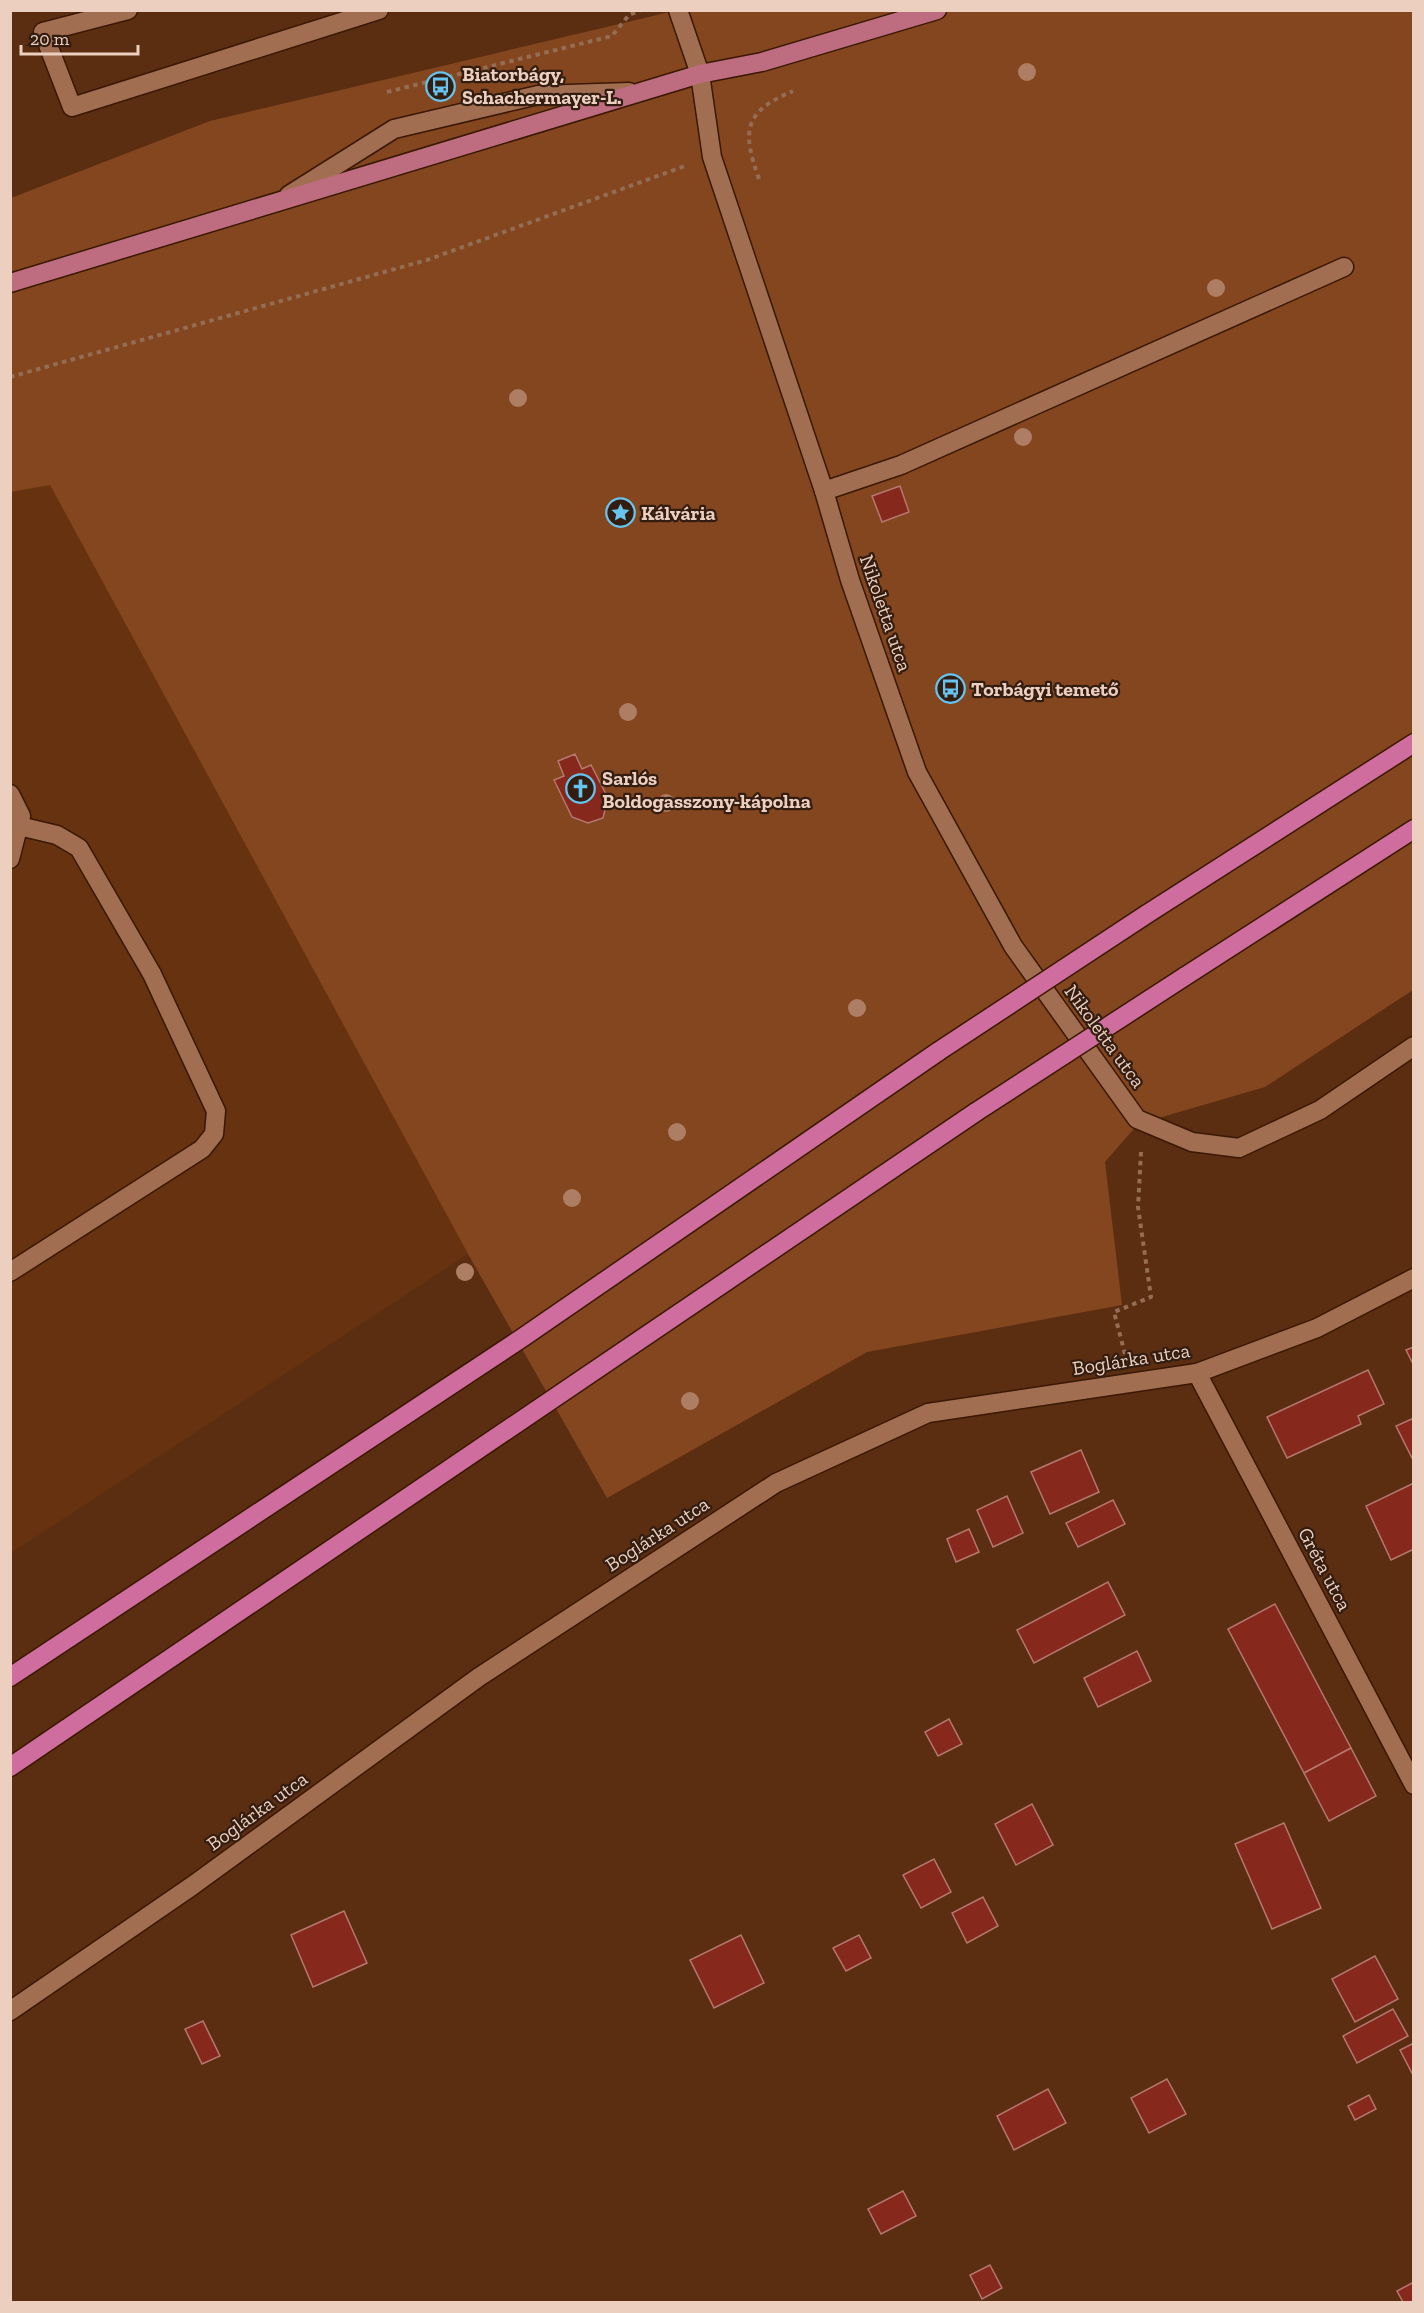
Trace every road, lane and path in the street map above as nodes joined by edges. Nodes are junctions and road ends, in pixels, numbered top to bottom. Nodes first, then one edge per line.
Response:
1 (128, 10) edge
2 (380, 10) edge
3 (641, 10) edge
4 (678, 10) edge
5 (938, 10) edge
6 (700, 74) junction
7 (794, 91) dead end
8 (387, 92) dead end
9 (642, 92) junction
10 (712, 157) junction
11 (759, 179) dead end
12 (275, 204) junction
13 (1344, 267) dead end
14 (10, 283) edge
15 (10, 377) edge
16 (824, 491) junction
17 (1413, 743) edge
18 (10, 794) edge
19 (19, 826) junction
20 (1413, 829) edge
21 (10, 859) edge
22 (1413, 1046) edge
23 (1137, 1119) junction
24 (10, 1272) edge
25 (1413, 1278) edge
26 (1197, 1373) junction
27 (1137, 1382) junction
28 (10, 1677) edge
29 (10, 1767) edge
30 (1413, 1785) edge
31 (10, 2011) edge

1 - 2 street
3 - 8 path
4 - 6 street, Nikoletta utca
5 - 6 main road
6 - 9 main road
6 - 10 street, Nikoletta utca
7 - 11 path
9 - 12 main road
9 - 12 street
10 - 15 path
10 - 16 street, Nikoletta utca
12 - 14 main road
13 - 16 street
16 - 23 street, Nikoletta utca
17 - 28 highway, bridge
18 - 19 street
19 - 21 street
19 - 24 street
20 - 29 highway, bridge
22 - 23 street
23 - 27 path
25 - 26 street, Boglárka utca
26 - 27 street, Boglárka utca
26 - 30 street, Gréta utca
27 - 31 street, Boglárka utca

